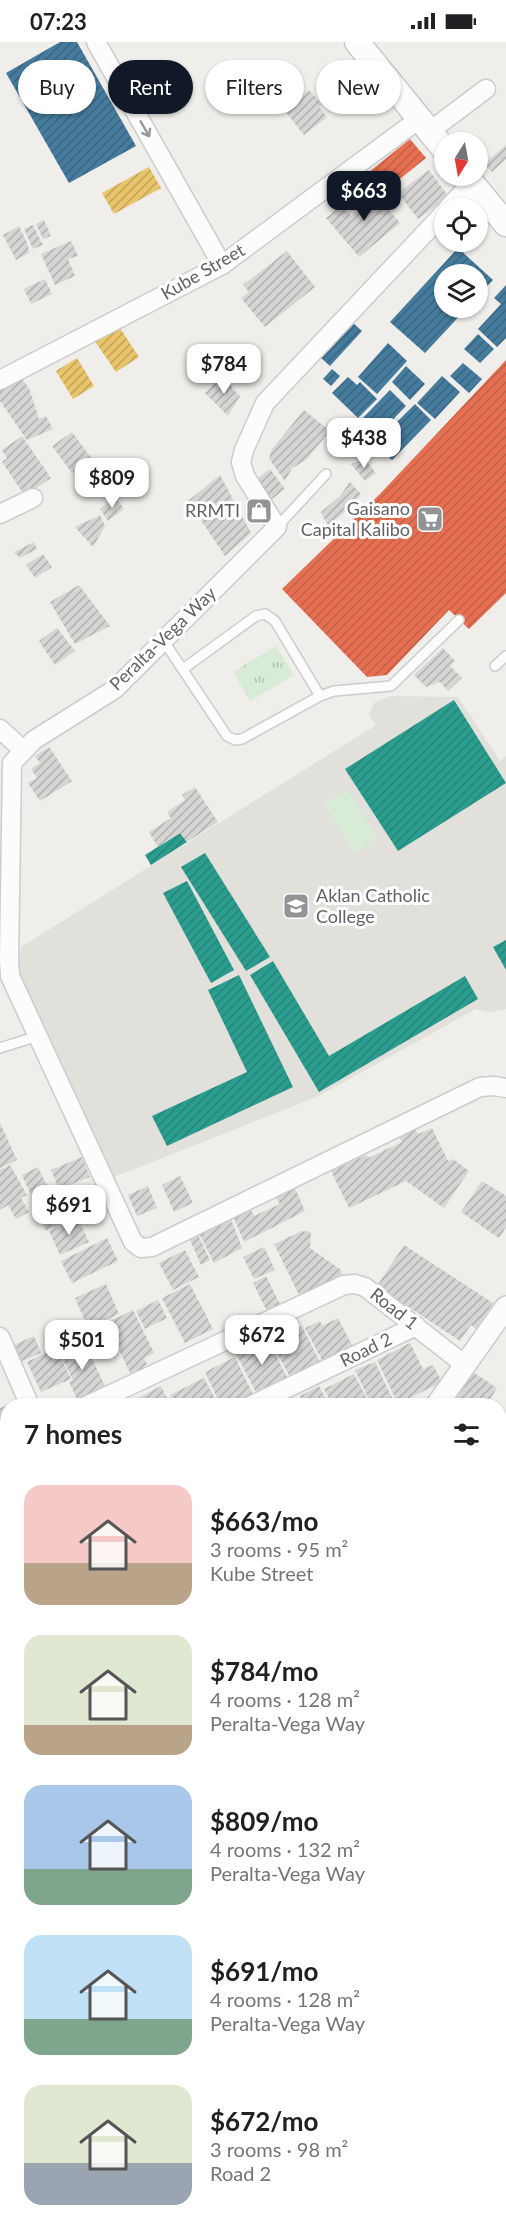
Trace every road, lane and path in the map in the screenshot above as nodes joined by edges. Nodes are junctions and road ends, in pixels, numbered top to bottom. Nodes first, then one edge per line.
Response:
1 (96, 42) edge
2 (357, 42) edge
3 (486, 88) dead end
4 (431, 133) edge
5 (475, 186) edge
6 (434, 224) edge
7 (506, 224) edge
8 (222, 265) junction
9 (0, 380) edge
10 (326, 474) dead end
11 (33, 498) dead end
12 (0, 514) edge
13 (277, 527) junction
14 (459, 620) dead end
15 (163, 640) junction
16 (506, 656) edge
17 (495, 666) dead end
18 (183, 669) junction
19 (320, 696) junction
20 (0, 729) edge
21 (12, 759) edge
22 (38, 1036) junction
23 (0, 1048) edge
24 (506, 1088) edge
25 (506, 1307) edge
26 (416, 1326) junction
27 (0, 1336) edge
28 (465, 1365) junction
29 (27, 1398) edge
30 (117, 1398) edge
31 (267, 1398) edge
32 (442, 1398) edge

1 -> 8 street
2 - 4 main road
3 - 4 street, Kube Street
4 - 8 street, Kube Street
5 - 7 main road
6 - 13 street
8 - 9 street, Kube Street
10 - 13 lane
11 - 12 street
13 - 15 street, Peralta-Vega Way
14 - 19 lane
15 - 18 lane
15 - 21 street, Peralta-Vega Way
16 - 17 lane
18 - 19 lane
18 - 19 lane
20 - 21 street
21 - 22 street
22 - 23 lane
22 - 24 street
25 - 28 street
26 - 28 street, Road 1
26 - 30 street, Road 1
26 - 31 street, Road 2
27 - 29 street
28 - 32 street

